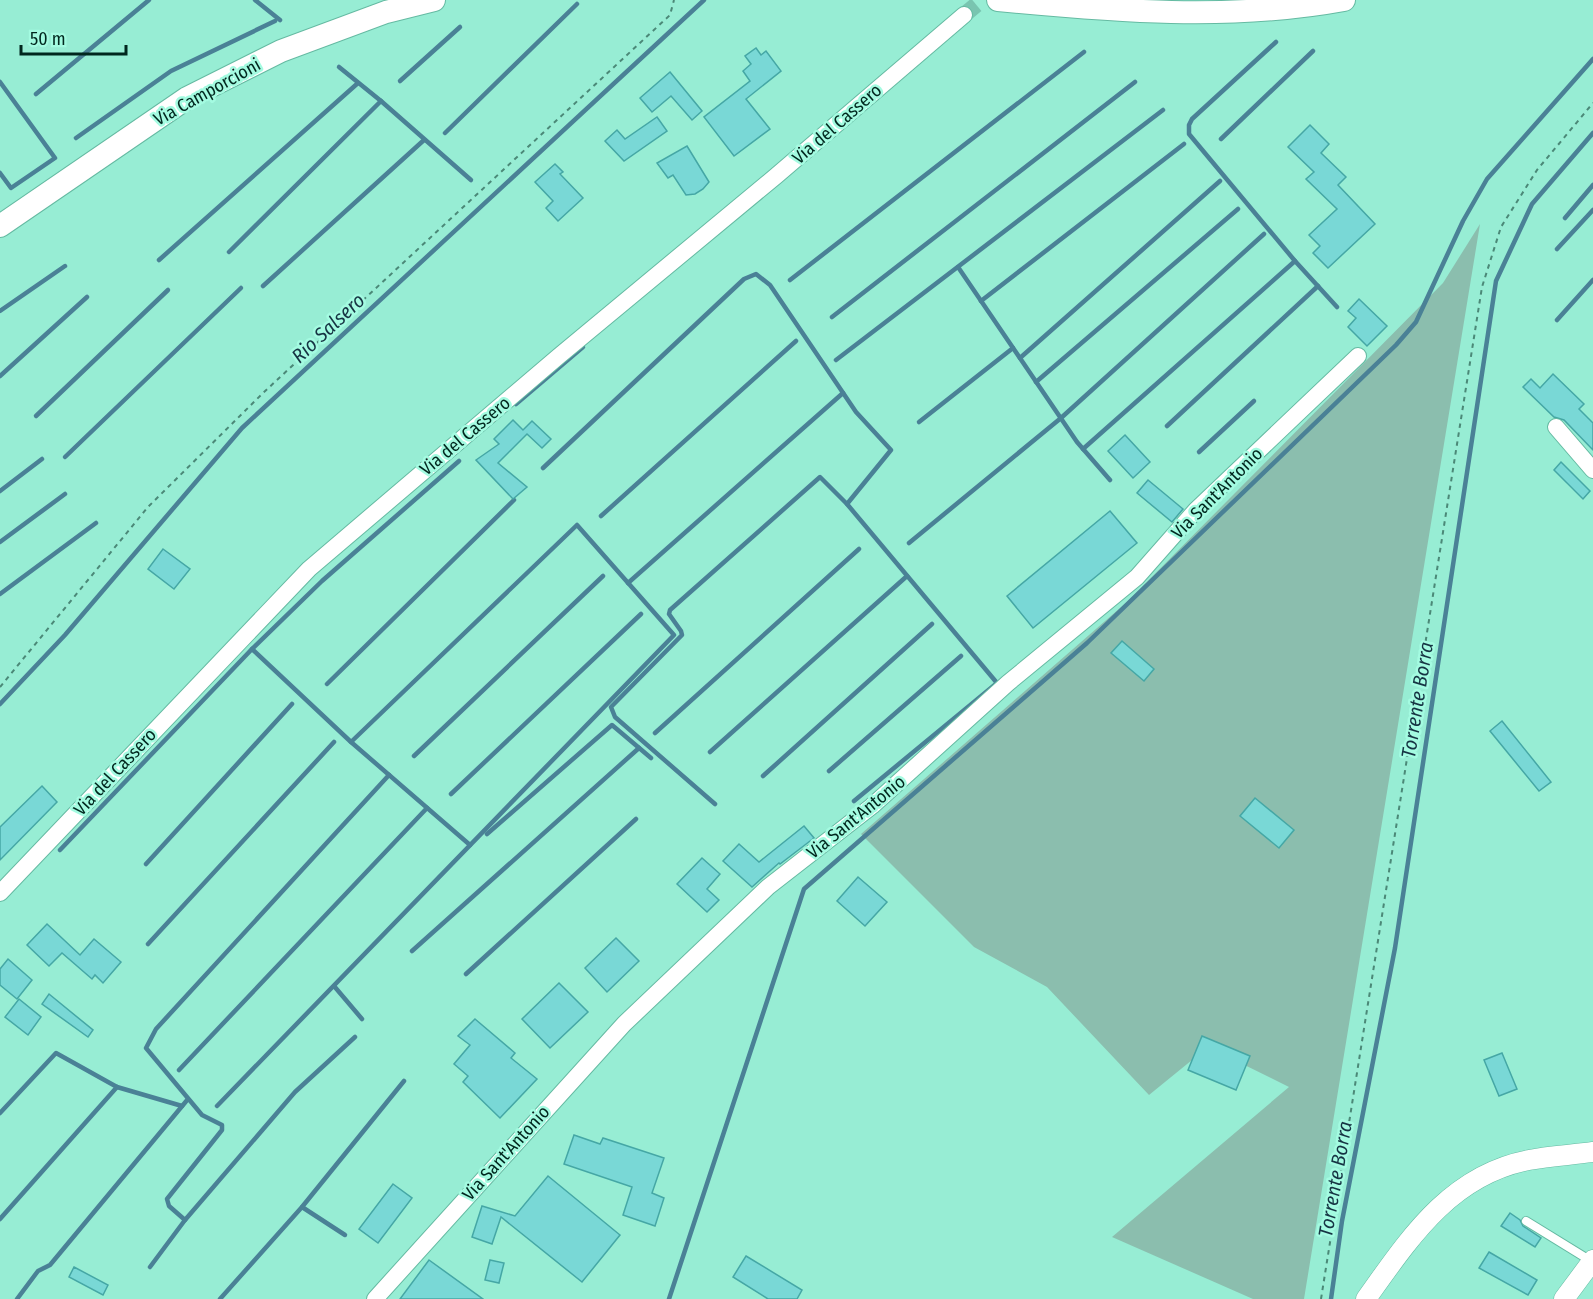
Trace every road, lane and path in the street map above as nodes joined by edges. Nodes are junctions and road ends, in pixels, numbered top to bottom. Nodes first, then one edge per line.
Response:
1 (434, 0) edge
2 (674, 0) edge
3 (999, 0) edge
4 (1344, 0) edge
5 (964, 15) tunnel mouth
6 (1593, 103) edge
7 (0, 226) edge
8 (1358, 356) dead end
9 (1556, 427) dead end
10 (1593, 470) edge
11 (0, 687) edge
12 (0, 893) edge
13 (1592, 1152) edge
14 (1526, 1221) dead end
15 (1592, 1261) edge
16 (375, 1299) edge
17 (1321, 1299) edge
18 (1366, 1299) edge
19 (1564, 1299) edge

1 - 7 main road, Via Camporcioni
2 - 11 path
3 - 4 main road
5 - 12 street, Via del Cassero
6 - 17 path
8 - 16 street, Via Sant'Antonio
9 - 10 street
13 - 18 street
14 - 15 lane
15 - 19 street

